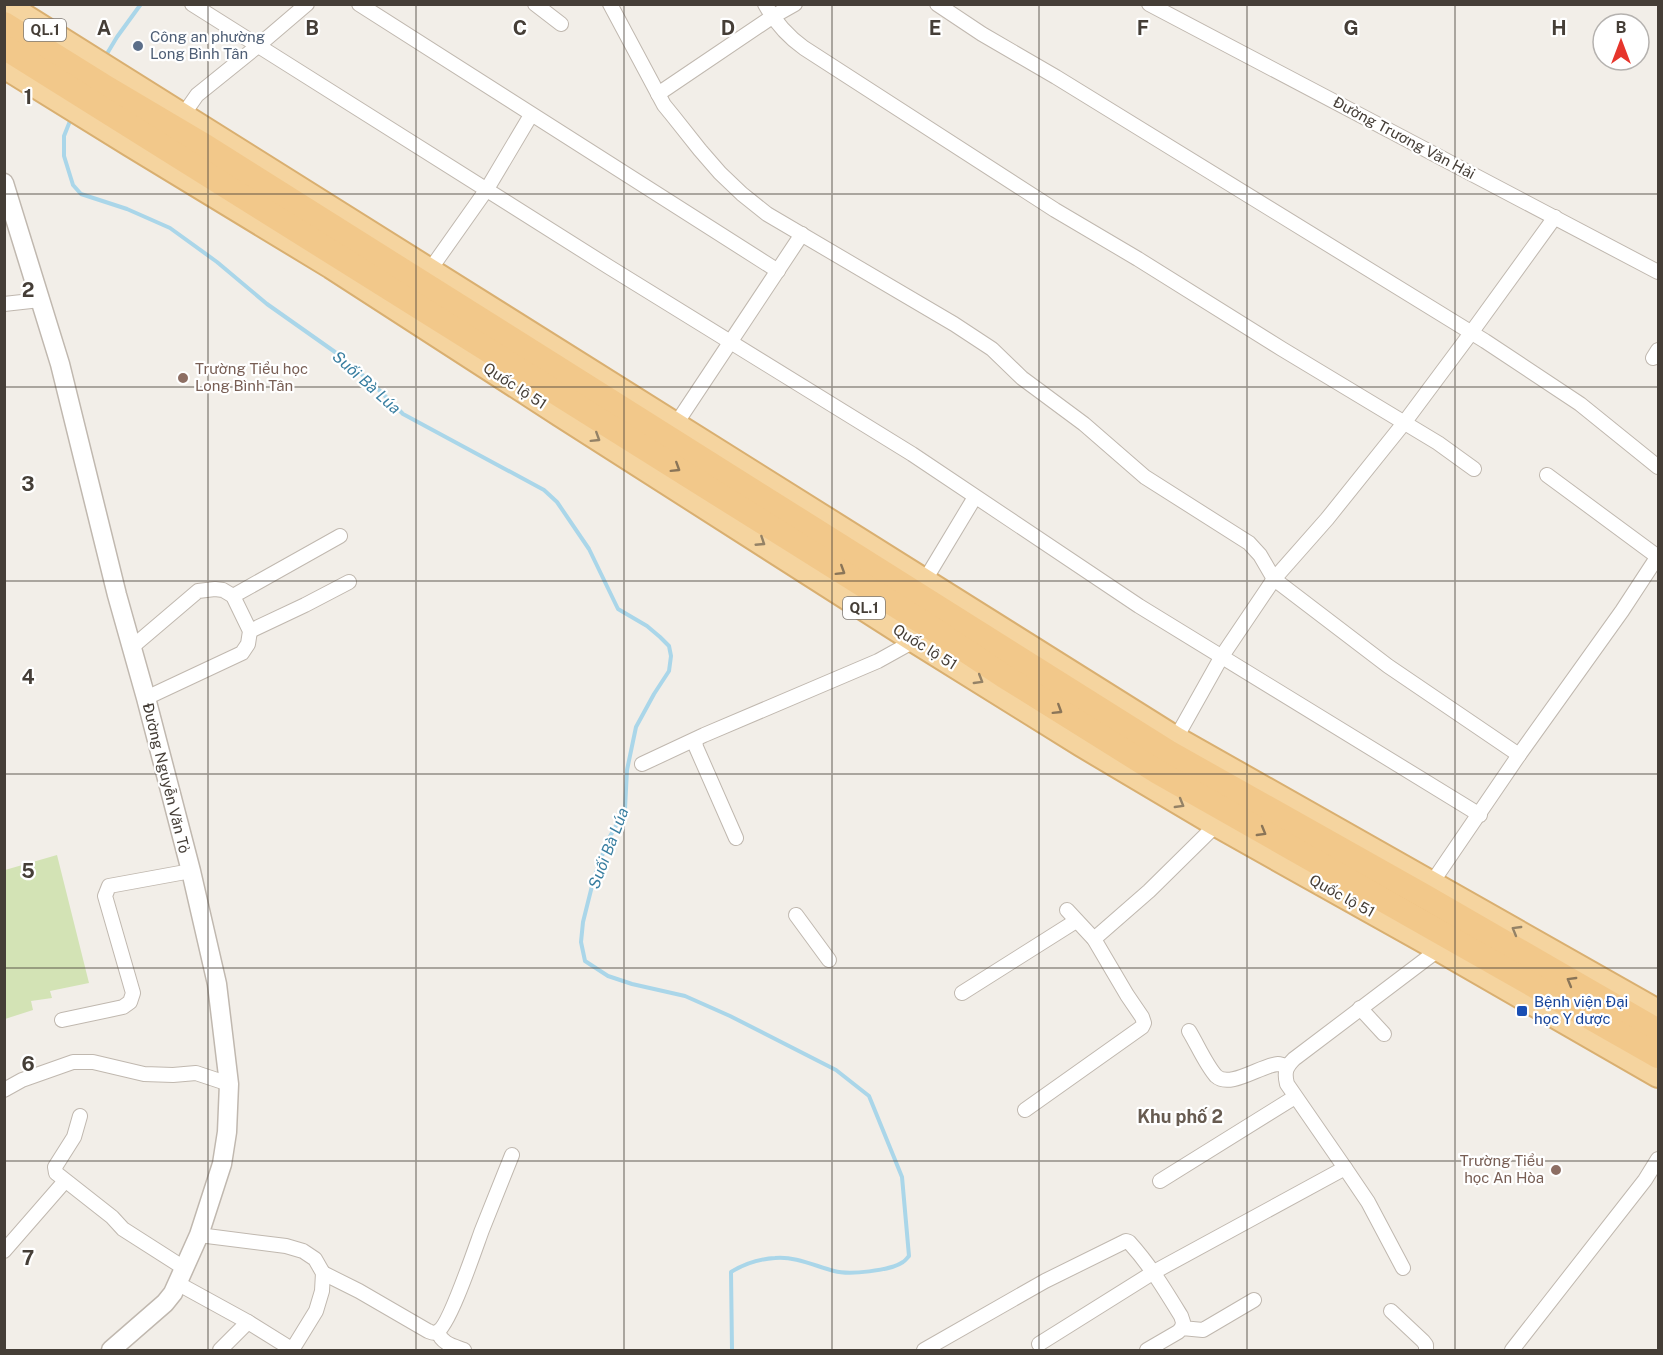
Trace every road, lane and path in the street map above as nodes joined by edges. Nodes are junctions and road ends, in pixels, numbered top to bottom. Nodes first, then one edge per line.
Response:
1 (6, 4) edge
2 (192, 4) edge
3 (307, 4) edge
4 (359, 4) edge
5 (535, 4) edge
6 (610, 4) edge
7 (795, 4) edge
8 (937, 4) edge
9 (1149, 4) edge
10 (769, 10) edge
11 (4, 24) edge
12 (561, 24) dead end
13 (259, 45) junction
14 (4, 47) edge
15 (4, 66) edge
16 (71, 77) junction
17 (97, 94) junction
18 (658, 94) junction
19 (531, 115) junction
20 (169, 138) junction
21 (4, 183) edge
22 (487, 189) junction
23 (1555, 217) junction
24 (802, 234) junction
25 (778, 272) junction
26 (1659, 272) edge
27 (426, 277) junction
28 (40, 300) junction
29 (4, 304) edge
30 (1471, 333) junction
31 (732, 342) junction
32 (1404, 423) junction
33 (671, 430) junction
34 (1659, 467) edge
35 (1474, 469) dead end
36 (1547, 476) dead end
37 (975, 497) junction
38 (340, 536) dead end
39 (1658, 556) edge
40 (1274, 579) junction
41 (349, 582) dead end
42 (920, 588) junction
43 (232, 596) junction
44 (250, 631) junction
45 (920, 633) junction
46 (131, 648) junction
47 (1222, 656) junction
48 (146, 698) junction
49 (694, 740) junction
50 (1519, 755) junction
51 (1163, 762) junction
52 (642, 764) dead end
53 (1480, 815) junction
54 (1216, 825) junction
55 (736, 838) dead end
56 (191, 871) junction
57 (1428, 889) junction
58 (796, 915) dead end
59 (1094, 939) junction
60 (1445, 944) junction
61 (829, 960) dead end
62 (962, 993) dead end
63 (1360, 1008) junction
64 (1659, 1011) edge
65 (62, 1020) dead end
66 (1189, 1031) dead end
67 (1659, 1031) edge
68 (1384, 1034) dead end
69 (1659, 1056) edge
70 (1287, 1066) junction
71 (1659, 1076) edge
72 (229, 1084) junction
73 (4, 1090) edge
74 (1295, 1096) junction
75 (1025, 1110) dead end
76 (80, 1116) dead end
77 (512, 1155) dead end
78 (1659, 1159) edge
79 (1345, 1168) junction
80 (1654, 1179) edge
81 (65, 1181) junction
82 (1160, 1181) dead end
83 (199, 1235) junction
84 (5, 1250) edge
85 (1403, 1268) dead end
86 (1154, 1272) junction
87 (323, 1273) junction
88 (180, 1275) junction
89 (1254, 1300) dead end
90 (1391, 1311) dead end
91 (248, 1322) junction
92 (1182, 1328) junction
93 (438, 1332) junction
94 (1039, 1344) dead end
95 (111, 1350) edge
96 (220, 1350) edge
97 (292, 1350) edge
98 (464, 1350) edge
99 (924, 1350) edge
100 (1147, 1350) edge
101 (1426, 1350) edge
102 (1512, 1350) edge

1 - 16 main road, QL.1
2 - 13 street
3 - 13 street
4 - 19 street
5 - 12 street
6 - 18 street
7 - 10 street
8 - 30 street
9 - 23 street, Đường Trương Văn Hải
10 - 18 street
10 - 32 street
11 - 16 highway, QL.1
13 - 20 street
13 - 22 street
14 - 16 highway, QL.1
15 - 16 main road, QL.1
16 - 17 highway, QL.1
16 - 17 main road, QL.1
17 - 20 highway, Quốc lộ 51 / QL.1
17 - 20 main road, Quốc lộ 51 / QL.1
18 - 24 street
19 - 22 street
19 - 25 street
20 - 27 highway, Quốc lộ 51 / QL.1
20 -> 45 highway, Quốc lộ 51 / QL.1
21 - 28 street, Đường Nguyễn Văn Tỏ
22 - 27 street
22 - 31 street
23 - 26 street, Đường Trương Văn Hải
23 - 30 street
24 - 25 street
24 - 40 street
25 - 31 street
27 - 33 highway, Quốc lộ 51 / QL.1
28 - 29 street
28 - 46 street, Đường Nguyễn Văn Tỏ
30 - 32 street
30 - 34 street
31 - 33 street
31 - 37 street
32 - 35 street
32 - 40 street
33 - 42 highway, Quốc lộ 51 / QL.1
36 - 39 street
37 - 42 street
37 - 47 street
38 - 43 street
39 - 50 street
40 - 47 street
40 - 50 street
41 - 44 street
42 - 51 highway, Quốc lộ 51 / QL.1
43 - 44 street
43 - 46 street
44 - 48 street
45 - 49 street
45 -> 51 highway, Quốc lộ 51 / QL.1
46 - 48 street, Đường Nguyễn Văn Tỏ
47 - 51 street
47 - 53 street
48 - 56 street, Đường Nguyễn Văn Tỏ
49 - 52 street
49 - 55 street
50 - 53 street
51 -> 54 main road, Quốc lộ 51 / QL.1
51 - 57 highway, Quốc lộ 51 / QL.1
51 -> 60 highway, Quốc lộ 51 / QL.1
53 - 57 street
54 - 59 street
54 - 60 main road, Quốc lộ 51 / QL.1
56 - 65 street
56 - 72 street, Đường Nguyễn Văn Tỏ
64 -> 57 main road, Quốc lộ 51 / QL.1
67 -> 57 highway, Quốc lộ 51 / QL.1
58 - 61 street
59 - 62 street
59 - 75 street
60 - 63 street
60 - 69 highway, Quốc lộ 51 / QL.1
60 - 71 main road, Quốc lộ 51 / QL.1
63 - 68 street
63 - 70 street
66 - 70 street
70 - 74 street
72 - 73 street
72 - 83 street, Đường Nguyễn Văn Tỏ
74 - 79 street
74 - 82 street
76 - 81 street
77 - 93 street
78 - 80 street
79 - 85 street
79 - 86 street
80 - 102 street
81 - 84 street
81 - 88 street
83 - 87 street
83 - 88 street, Đường Nguyễn Văn Tỏ
86 - 92 street
86 - 94 street
86 - 99 street
87 - 93 street
87 - 97 street
88 - 91 street
88 - 95 street, Đường Nguyễn Văn Tỏ
89 - 92 street
90 - 101 street
91 - 96 street
91 - 97 street
92 - 100 street
93 - 98 street

